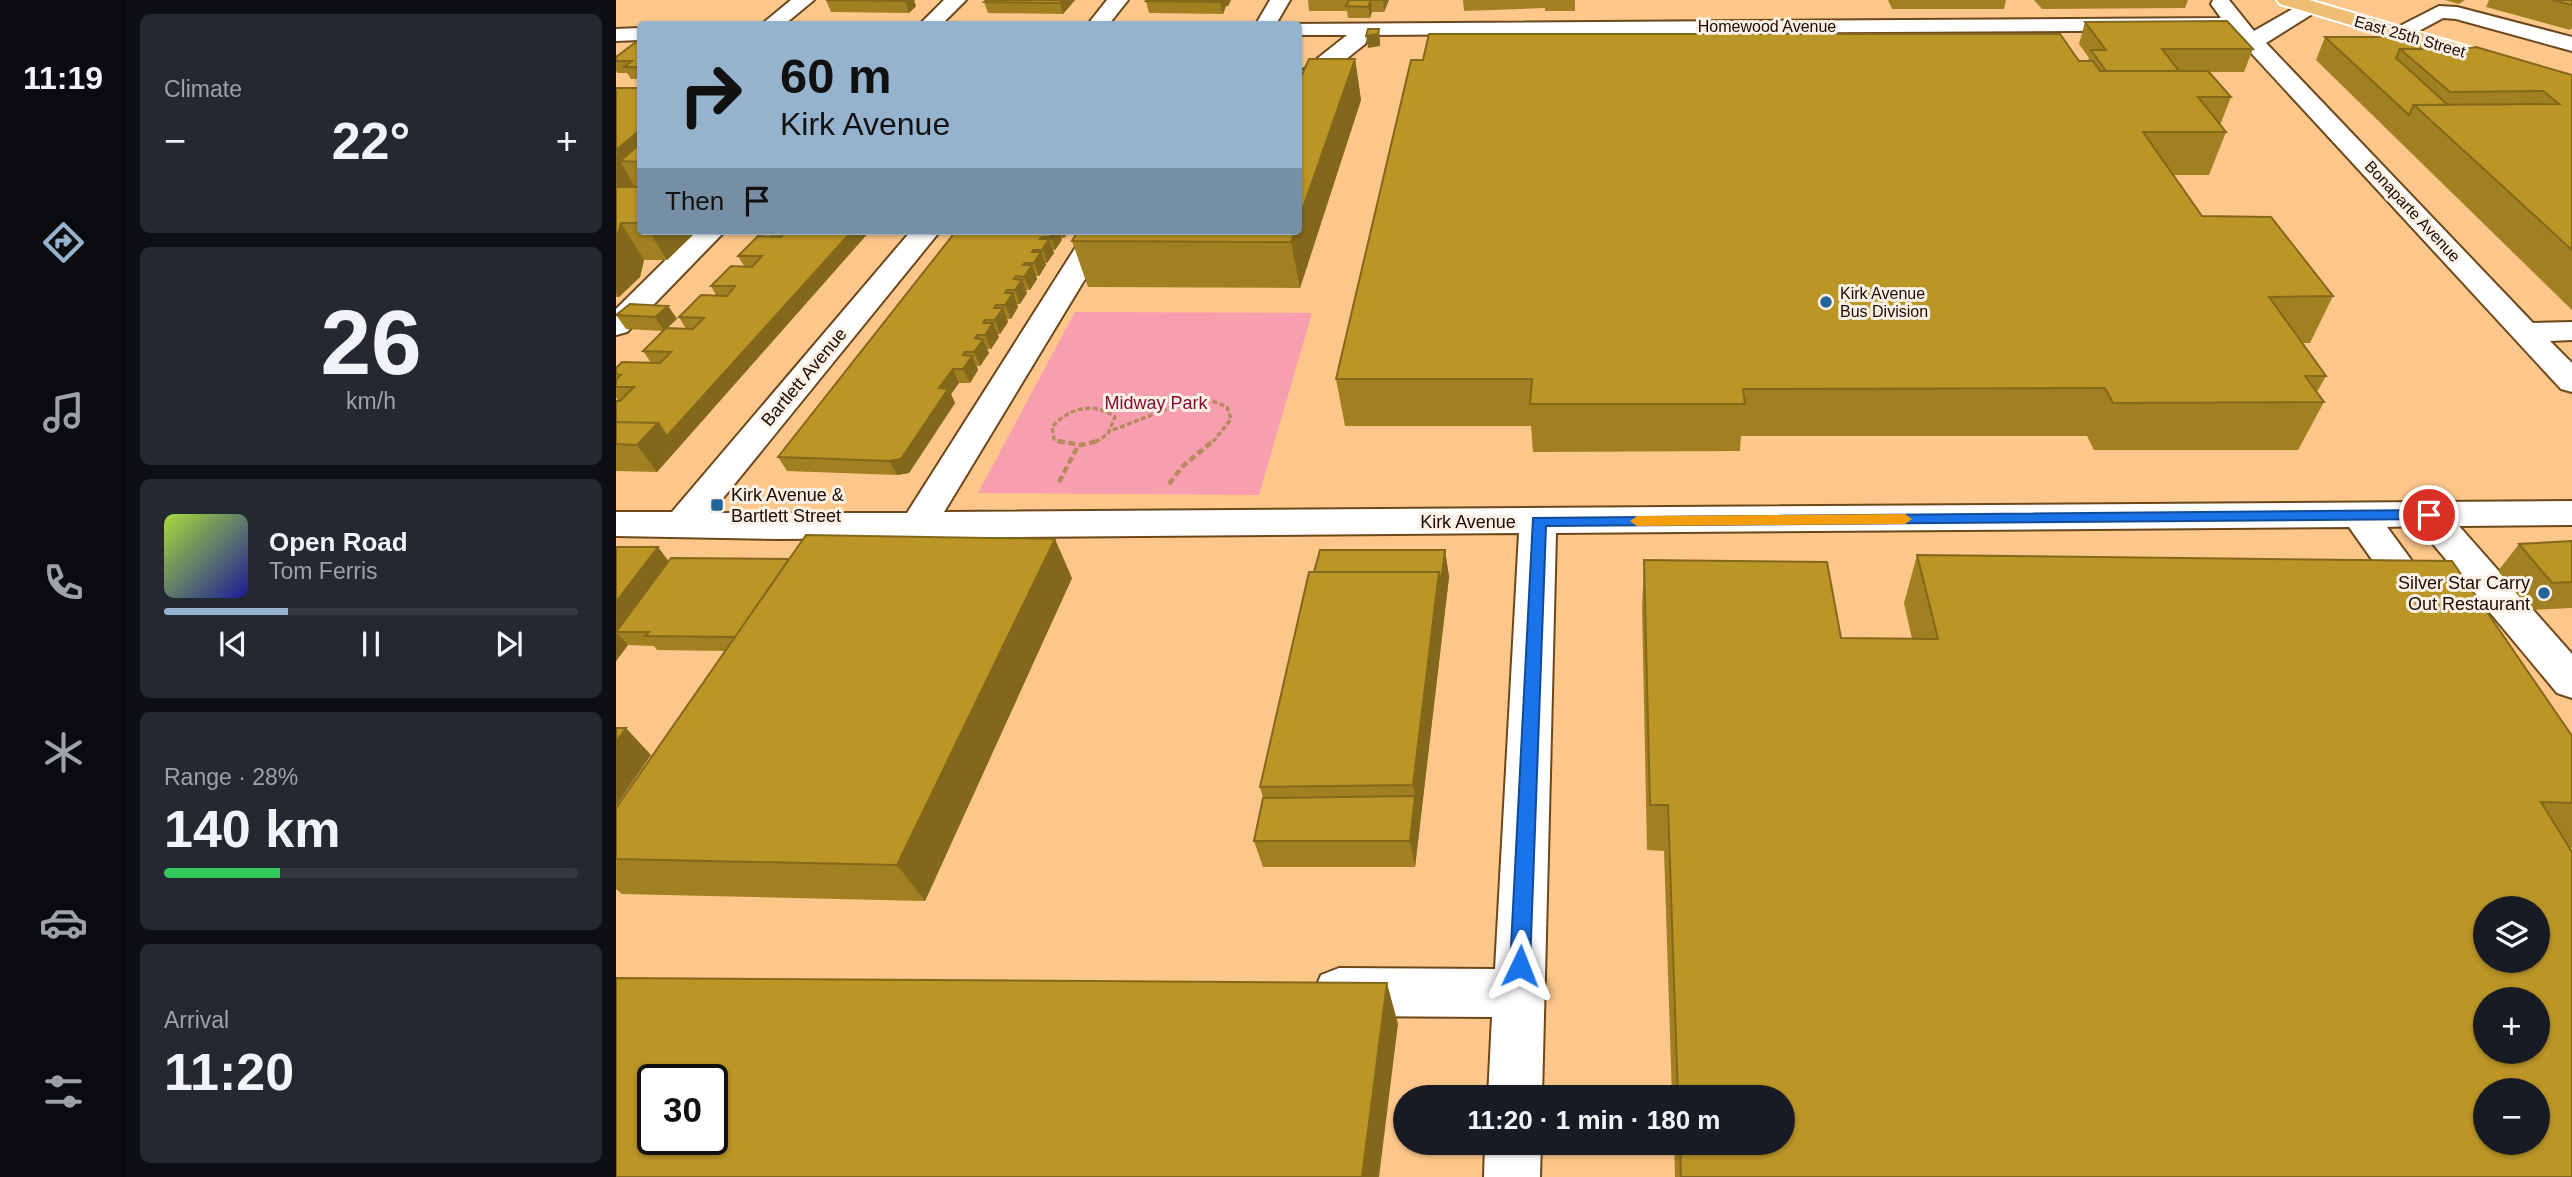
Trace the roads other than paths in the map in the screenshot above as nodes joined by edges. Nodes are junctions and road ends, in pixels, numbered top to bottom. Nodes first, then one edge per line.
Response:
1 (804, 0) edge
2 (956, 0) edge
3 (1118, 0) edge
4 (1280, 0) edge
5 (1739, 0) edge
6 (2218, 0) edge
7 (2287, 0) edge
8 (2310, 7) junction
9 (776, 21) edge
10 (933, 21) edge
11 (1100, 21) edge
12 (1268, 21) edge
13 (1743, 26) junction
14 (1302, 29) edge
15 (1360, 29) junction
16 (2245, 33) junction
17 (637, 34) edge
18 (2402, 34) junction
19 (616, 35) edge
20 (2572, 44) edge
21 (1302, 83) edge
22 (2572, 84) edge
23 (707, 235) edge
24 (923, 235) edge
25 (1098, 235) edge
26 (616, 326) edge
27 (2572, 331) edge
28 (2525, 332) junction
29 (2572, 382) edge
30 (2572, 513) edge
31 (2429, 515) junction
32 (2360, 516) junction
33 (1538, 521) junction
34 (616, 524) edge
35 (682, 524) junction
36 (918, 525) junction
37 (2443, 631) edge
38 (2572, 682) edge
39 (1297, 992) edge
40 (1519, 993) junction
41 (1515, 1085) edge
42 (1513, 1155) edge
43 (1512, 1177) edge

1 - 9 street
2 - 10 street
3 - 11 street
4 - 12 street
5 - 13 street
6 - 16 street, Bonaparte Avenue
7 - 8 main road, East 25th Street
8 - 16 street
8 - 18 main road, East 25th Street
13 - 15 street, Homewood Avenue
13 - 16 street, Homewood Avenue
14 - 15 street, Homewood Avenue
15 - 21 street
16 - 28 street, Bonaparte Avenue
17 - 19 street
18 - 20 street
18 - 22 main road, East 25th Street
23 - 26 street
24 - 35 street, Bartlett Avenue
25 - 36 street
27 - 28 street
28 - 29 street, Bonaparte Avenue
30 - 31 street, Kirk Avenue
31 - 32 street, Kirk Avenue
31 - 38 street
32 - 33 street, Kirk Avenue
32 - 37 street
33 - 36 street, Kirk Avenue
33 - 40 street
34 - 35 street, Kirk Avenue
35 - 36 street, Kirk Avenue
39 - 40 street
40 - 41 street
42 - 43 street

